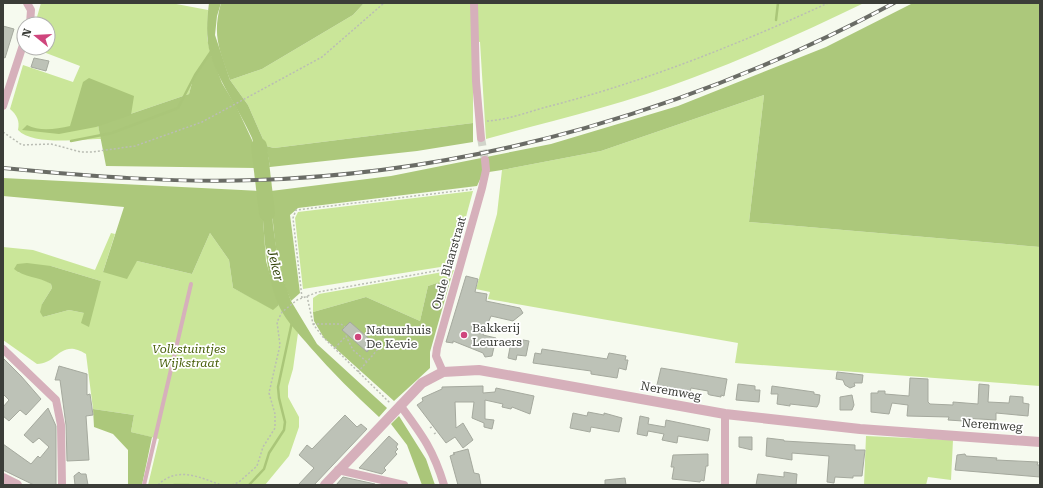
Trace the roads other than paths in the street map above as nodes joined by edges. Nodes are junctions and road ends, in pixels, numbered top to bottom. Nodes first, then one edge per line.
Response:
1 (26, 3) edge
2 (474, 3) edge
3 (31, 16) edge
4 (19, 56) edge
5 (3, 106) edge
6 (481, 138) tunnel mouth
7 (485, 160) tunnel mouth
8 (191, 284) dead end
9 (3, 349) edge
10 (443, 372) junction
11 (397, 408) junction
12 (725, 414) junction
13 (1040, 442) edge
14 (338, 470) junction
15 (3, 478) edge
16 (17, 485) edge
17 (62, 485) edge
18 (144, 485) edge
19 (325, 485) edge
20 (404, 485) edge
21 (444, 485) edge
22 (725, 485) edge

1 - 3 street
2 - 6 street
4 - 5 street
7 - 10 street, Oude Blaarstraat
8 - 18 lane
9 - 17 street
10 - 11 street, Neremweg
10 - 12 street, Neremweg
11 - 14 street, Neremweg
11 - 21 street
12 - 13 street, Neremweg
12 - 22 street
14 - 19 street, Neremweg
14 - 20 street
15 - 16 street

